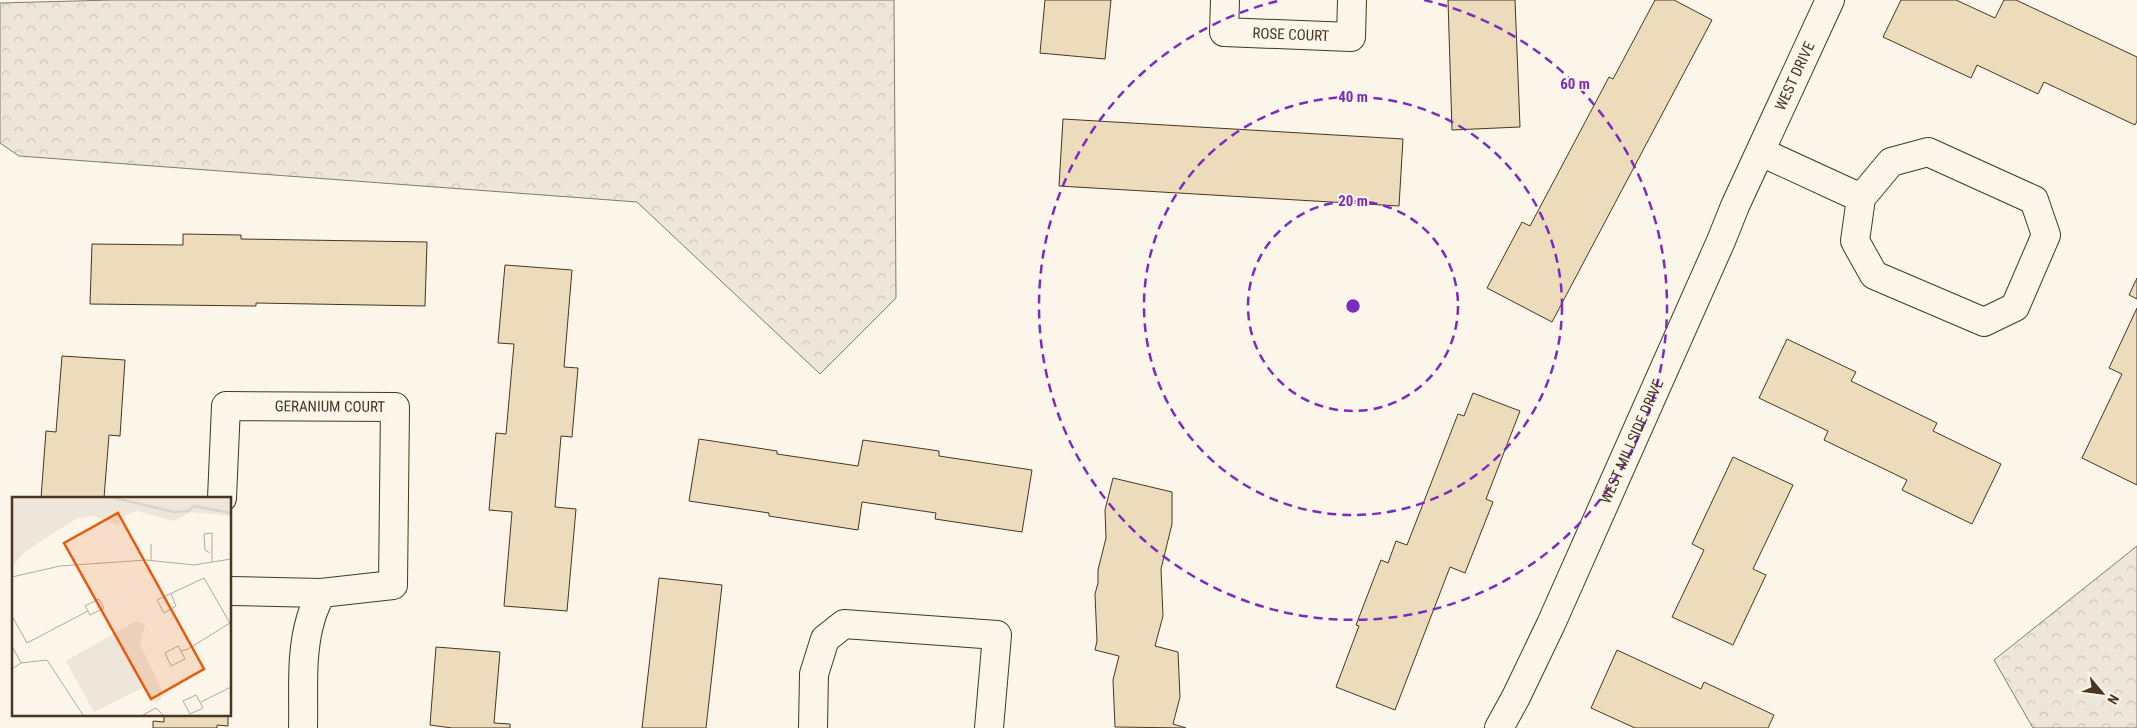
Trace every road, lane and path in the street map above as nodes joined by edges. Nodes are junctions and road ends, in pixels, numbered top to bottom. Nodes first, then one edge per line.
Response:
1 (1225, 0) edge
2 (1352, 0) edge
3 (1830, 0) edge
4 (1761, 152) junction
5 (1860, 198) junction
6 (222, 497) edge
7 (231, 591) edge
8 (321, 593) junction
9 (303, 728) edge
10 (813, 728) edge
11 (989, 728) edge
12 (1499, 728) edge

1 - 2 street, ROSE COURT
3 - 4 street, WEST DRIVE
4 - 5 street
4 - 12 street, WEST MILLSIDE DRIVE
5 - 5 street
6 - 8 street, GERANIUM COURT
7 - 8 street, GERANIUM COURT
8 - 9 street
10 - 11 street

